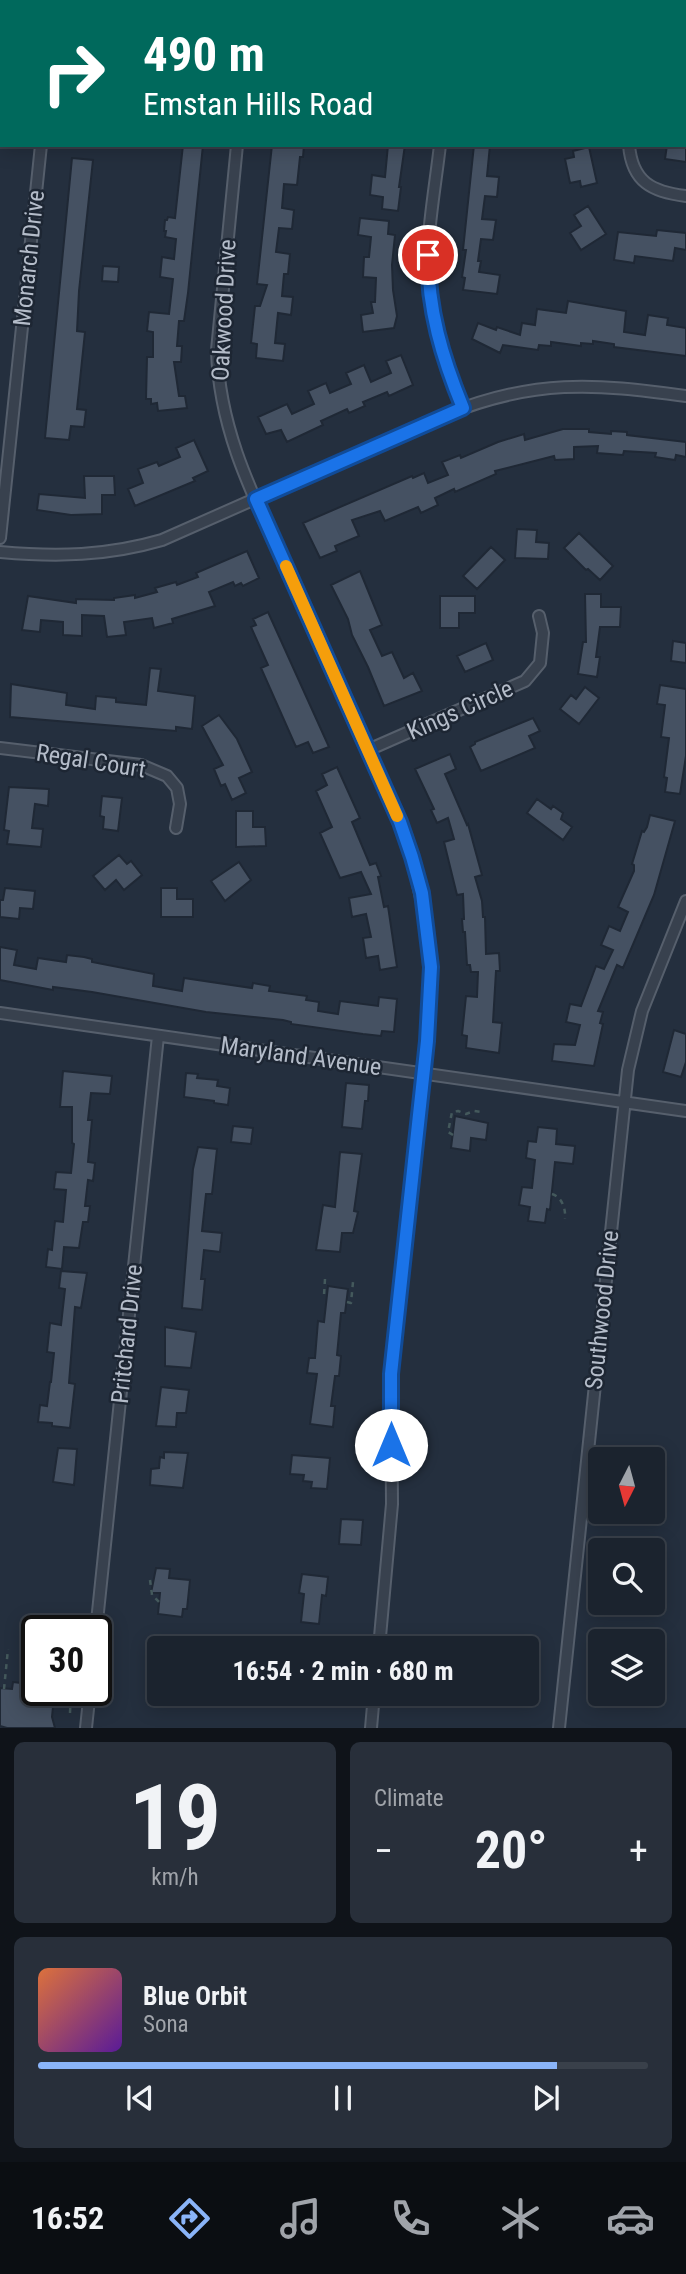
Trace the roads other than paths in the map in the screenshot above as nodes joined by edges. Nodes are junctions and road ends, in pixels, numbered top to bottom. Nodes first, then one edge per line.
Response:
1 (41, 147) edge
2 (237, 147) edge
3 (439, 147) edge
4 (629, 147) edge
5 (686, 196) edge
6 (686, 396) edge
7 (463, 408) junction
8 (256, 499) junction
9 (0, 538) edge
10 (0, 552) edge
11 (539, 616) dead end
12 (0, 748) edge
13 (368, 750) junction
14 (176, 828) dead end
15 (686, 901) edge
16 (0, 1013) edge
17 (158, 1036) junction
18 (422, 1073) junction
19 (624, 1102) junction
20 (686, 1111) edge
21 (98, 1615) edge
22 (380, 1636) edge
23 (88, 1706) edge
24 (373, 1706) edge
25 (86, 1728) edge
26 (371, 1728) edge
27 (559, 1728) edge

1 - 9 street, Monarch Drive
2 - 8 street, Oakwood Drive
3 - 7 street
4 - 5 street
6 - 7 street
7 - 8 street
8 - 10 street
8 - 13 street, Oakwood Drive
11 - 13 street, Kings Circle
12 - 14 street, Regal Court
13 - 18 street, Oakwood Drive
15 - 19 street, Southwood Drive
16 - 17 street, Maryland Avenue
17 - 18 street, Maryland Avenue
17 - 21 street, Pritchard Drive
18 - 19 street, Maryland Avenue
18 - 22 street, Oakwood Drive
19 - 20 street, Maryland Avenue
19 - 27 street, Southwood Drive
23 - 25 street
24 - 26 street

